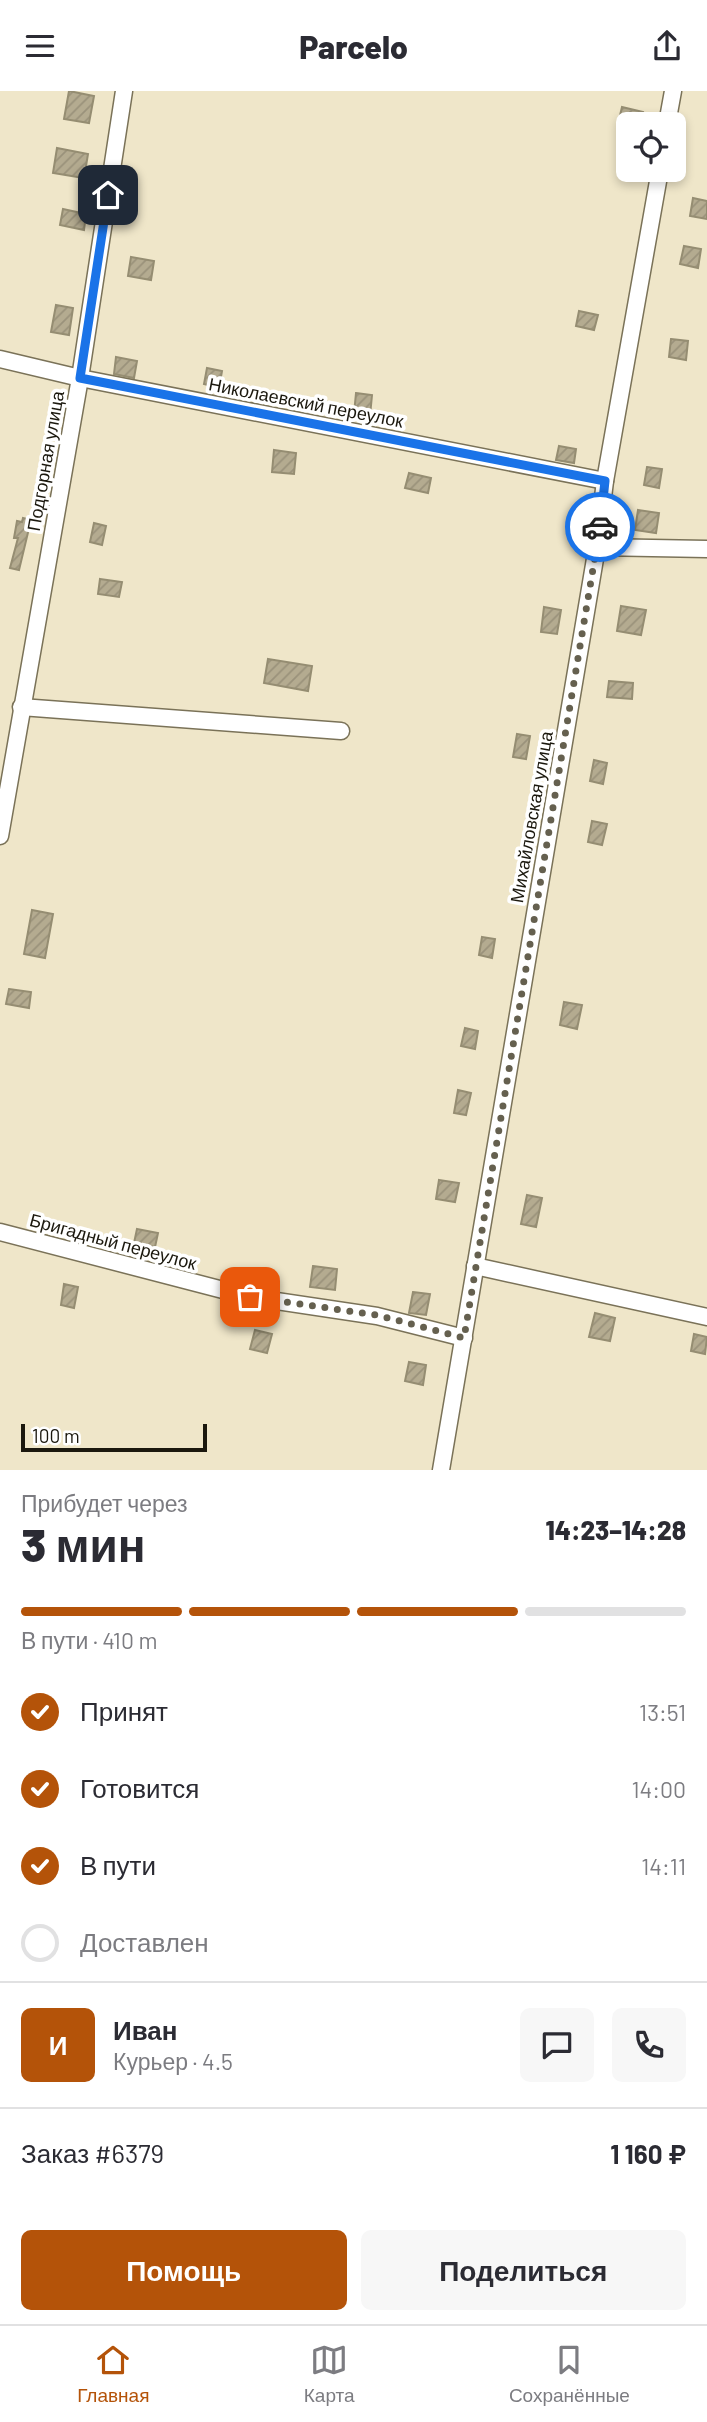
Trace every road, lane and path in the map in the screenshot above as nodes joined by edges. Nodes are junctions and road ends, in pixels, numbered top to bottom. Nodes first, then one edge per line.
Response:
1 (124, 91) edge
2 (673, 91) edge
3 (669, 112) edge
4 (658, 182) edge
5 (0, 359) edge
6 (80, 378) junction
7 (605, 481) junction
8 (597, 547) junction
9 (707, 549) edge
10 (21, 707) junction
11 (341, 731) dead end
12 (0, 836) edge
13 (0, 1232) edge
14 (475, 1266) junction
15 (707, 1318) edge
16 (464, 1338) junction
17 (441, 1470) edge

1 - 6 street, Подгорная улица
2 - 3 street
4 - 7 street, Михайловская улица
5 - 6 street, Николаевский переулок
6 - 7 street, Николаевский переулок
6 - 10 street, Подгорная улица
7 - 8 street, Михайловская улица
8 - 9 street
8 - 14 street, Михайловская улица
10 - 11 street
10 - 12 street, Подгорная улица
13 - 16 street, Бригадный переулок
14 - 15 street
14 - 16 street, Михайловская улица
16 - 17 street, Михайловская улица

